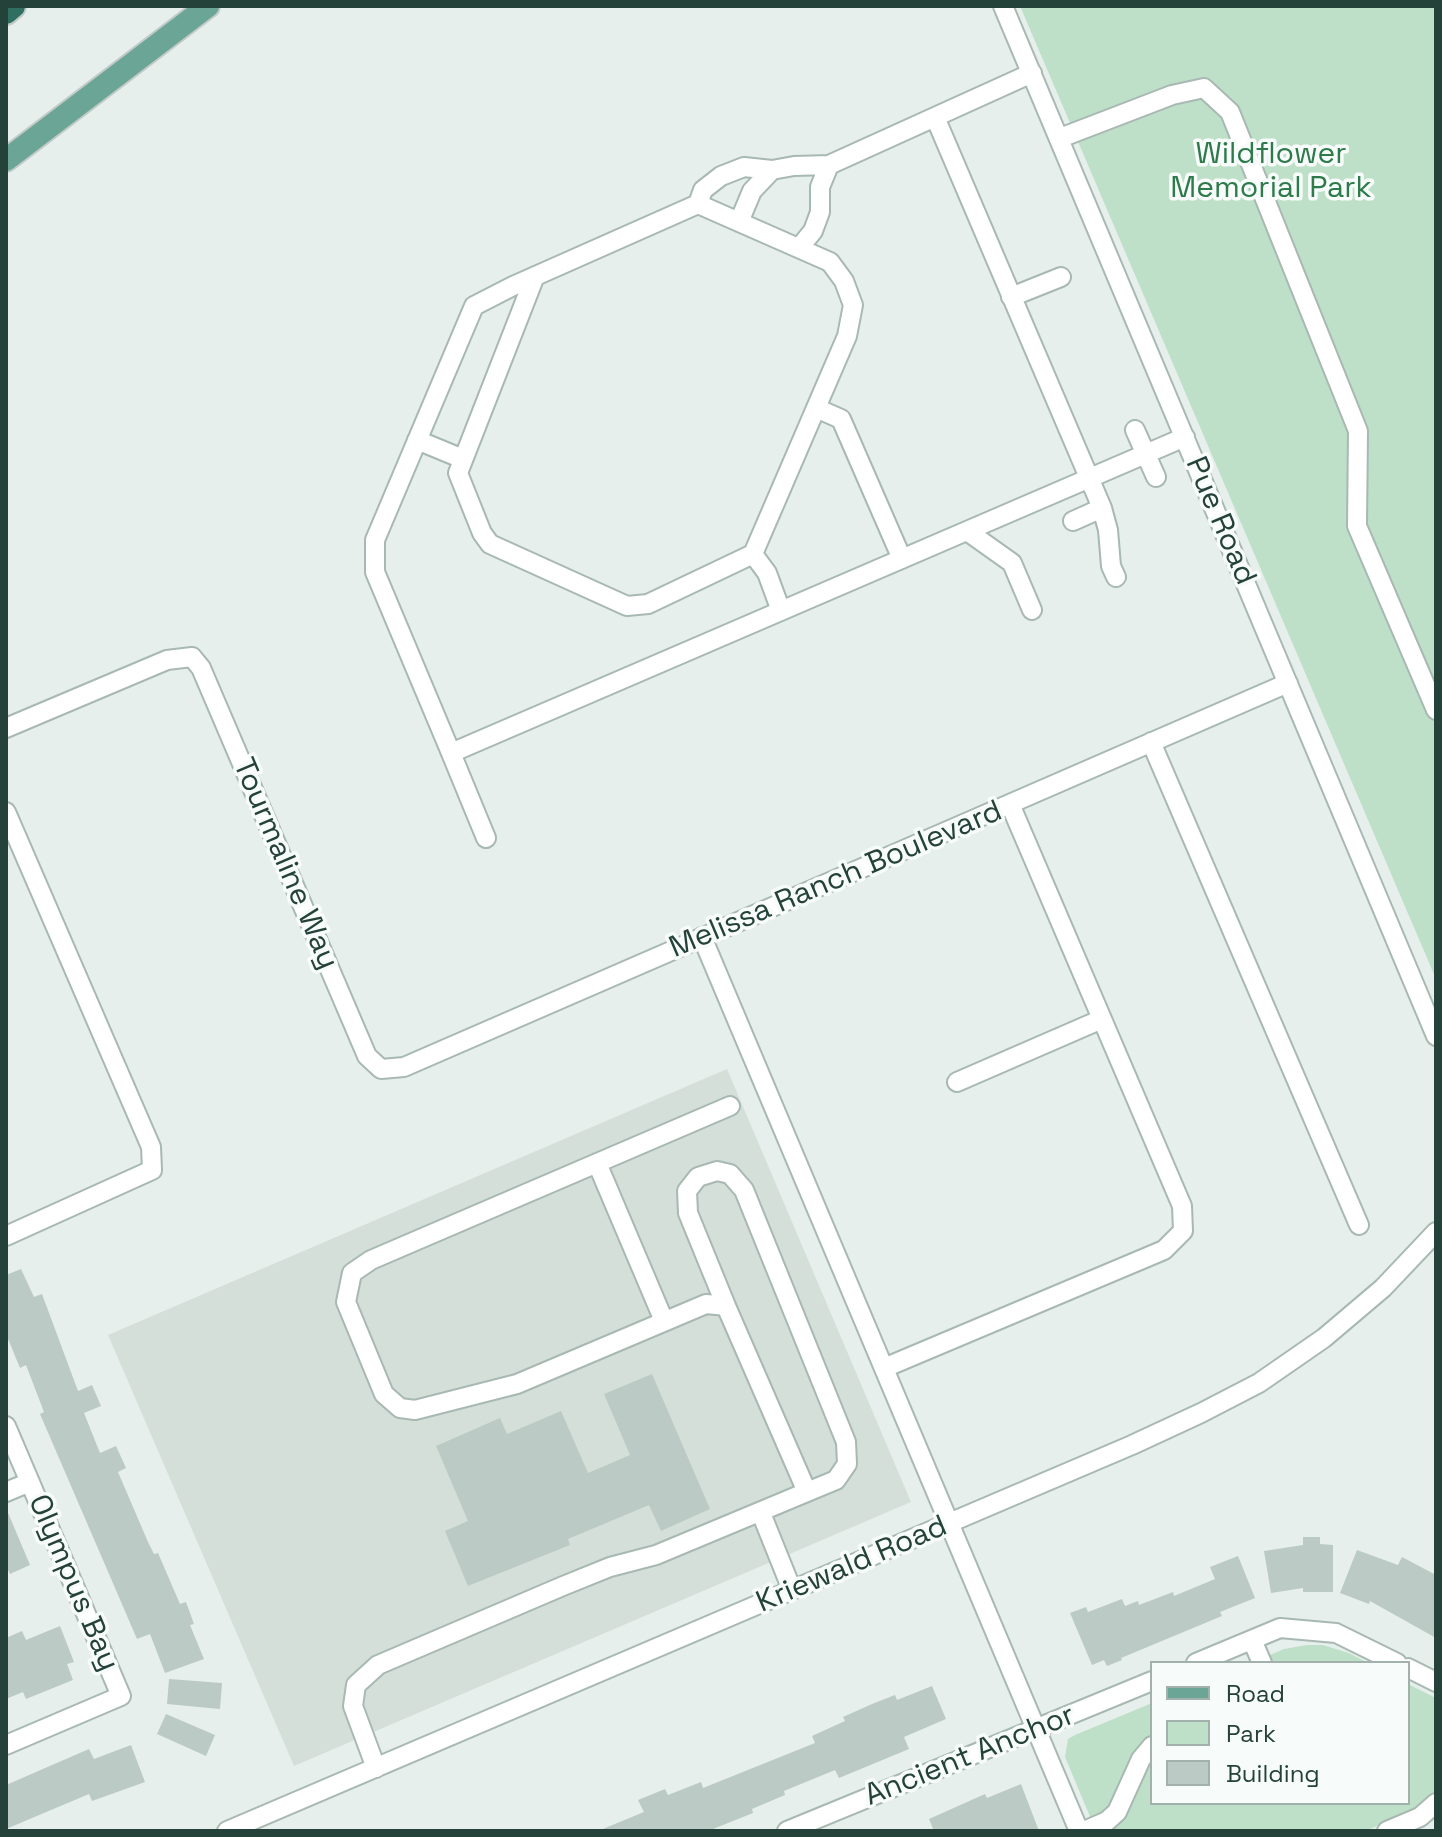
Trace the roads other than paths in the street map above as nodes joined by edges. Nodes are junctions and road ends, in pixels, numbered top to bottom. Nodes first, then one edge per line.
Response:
1 (13, 6) edge
2 (208, 6) edge
3 (1003, 6) edge
4 (6, 12) edge
5 (1032, 73) junction
6 (935, 117) junction
7 (1060, 138) junction
8 (6, 160) edge
9 (829, 165) junction
10 (772, 170) junction
11 (698, 204) junction
12 (739, 222) junction
13 (799, 248) junction
14 (535, 276) junction
15 (1061, 277) dead end
16 (1011, 297) junction
17 (816, 408) junction
18 (1135, 430) dead end
19 (1185, 437) junction
20 (417, 440) junction
21 (1146, 454) junction
22 (463, 459) junction
23 (1156, 477) dead end
24 (1089, 478) junction
25 (1102, 508) junction
26 (1073, 521) dead end
27 (967, 531) junction
28 (753, 554) junction
29 (902, 559) junction
30 (1116, 577) dead end
31 (1032, 610) dead end
32 (781, 611) junction
33 (1288, 683) junction
34 (1436, 710) edge
35 (6, 728) edge
36 (1151, 742) junction
37 (451, 753) junction
38 (1010, 804) junction
39 (6, 812) edge
40 (486, 838) dead end
41 (702, 937) junction
42 (1102, 1019) junction
43 (1436, 1036) edge
44 (381, 1069) joint
45 (957, 1082) dead end
46 (730, 1106) dead end
47 (597, 1163) junction
48 (1359, 1225) dead end
49 (6, 1236) edge
50 (1432, 1239) edge
51 (726, 1306) junction
52 (664, 1321) junction
53 (884, 1368) junction
54 (6, 1426) edge
55 (30, 1482) junction
56 (6, 1492) edge
57 (807, 1492) junction
58 (761, 1513) junction
59 (950, 1523) junction
60 (792, 1590) junction
61 (1252, 1640) junction
62 (1201, 1661) edge
63 (1261, 1661) edge
64 (1393, 1661) edge
65 (1410, 1669) edge
66 (1150, 1682) edge
67 (1436, 1682) edge
68 (1036, 1729) junction
69 (6, 1745) edge
70 (1150, 1748) edge
71 (376, 1768) junction
72 (1436, 1803) edge
73 (227, 1831) edge
74 (787, 1831) edge
75 (1081, 1831) edge
76 (1387, 1831) edge

1 - 4 highway
2 - 8 main road
3 - 5 street, Pue Road
5 - 6 street
5 - 7 street, Pue Road
6 - 9 street
6 - 16 street
7 - 19 street, Pue Road
7 - 34 street
9 - 10 street
9 - 13 street
10 - 11 street
10 - 12 street
11 - 12 street
11 - 14 street
12 - 13 street
13 - 17 street
14 - 20 street
14 - 22 street
15 - 16 street
16 - 24 street
17 - 28 street
17 - 29 street
18 - 21 street
19 - 21 street
19 - 33 street, Pue Road
20 - 22 street
20 - 37 street
21 - 23 street
21 - 24 street
22 - 28 street
24 - 25 street
24 - 27 street
25 - 26 street
25 - 30 street
27 - 29 street
27 - 31 street
28 - 32 street
29 - 32 street
32 - 37 street
33 - 36 street, Melissa Ranch Boulevard
33 - 43 street, Pue Road
35 - 44 street, Tourmaline Way
36 - 38 street, Melissa Ranch Boulevard
36 - 48 street
37 - 40 street
38 - 41 street, Melissa Ranch Boulevard
38 - 42 street
39 - 49 street
41 - 44 street, Melissa Ranch Boulevard
41 - 53 street
42 - 45 street
42 - 53 street
46 - 47 street
47 - 52 street
47 - 52 street
50 - 59 street, Kriewald Road
51 - 52 street
51 - 57 street
51 - 57 street
53 - 59 street
54 - 55 street, Olympus Bay
55 - 56 street
55 - 69 street, Olympus Bay
57 - 58 street
58 - 60 street
58 - 71 street
59 - 60 street, Kriewald Road
59 - 68 street
60 - 71 street, Kriewald Road
61 - 62 street
61 - 63 street
61 - 64 street
65 - 67 street
66 - 68 street, Ancient Anchor
68 - 74 street, Ancient Anchor
68 - 75 street
70 - 75 street
71 - 73 street, Kriewald Road
72 - 76 street

